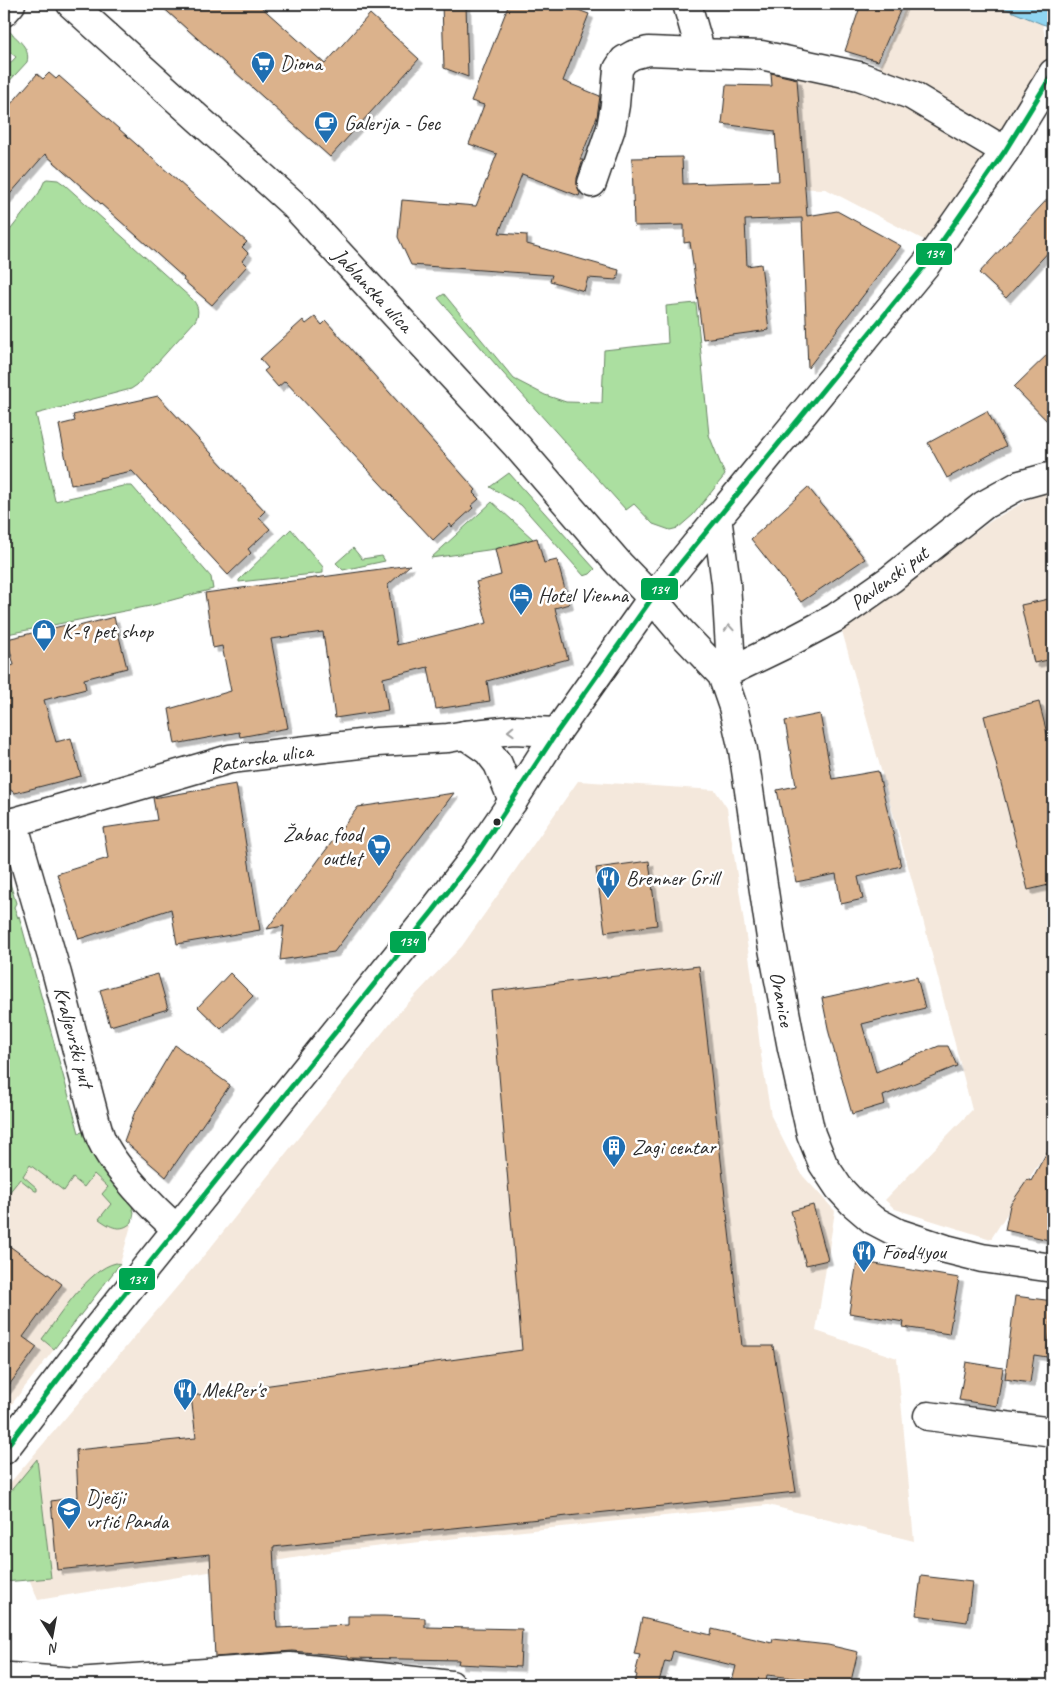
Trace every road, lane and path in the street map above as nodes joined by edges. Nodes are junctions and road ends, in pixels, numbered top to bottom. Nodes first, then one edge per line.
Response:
1 (11, 4) edge
2 (70, 4) edge
3 (687, 4) edge
4 (4, 12) edge
5 (702, 54) junction
6 (1053, 73) edge
7 (1005, 151) junction
8 (592, 183) dead end
9 (1053, 478) edge
10 (717, 517) junction
11 (652, 598) junction
12 (722, 676) junction
13 (557, 732) junction
14 (465, 734) junction
15 (513, 801) junction
16 (8, 824) edge
17 (176, 1228) junction
18 (1050, 1264) edge
19 (928, 1416) dead end
20 (1053, 1432) edge
21 (4, 1450) edge
22 (9, 1676) edge
23 (452, 1685) edge

1 - 4 street
2 - 11 street, Jablanska ulica
3 - 5 street
5 - 7 street
5 - 8 street
6 - 7 street
7 - 10 street
9 - 12 street, Pavlenski put
10 - 11 street
12 -> 10 street
11 - 12 street, Oranice
11 - 13 street
12 - 18 street, Oranice
13 -> 14 street, Ratarska ulica
13 - 15 street
14 - 15 street
14 - 16 street, Ratarska ulica
15 - 17 street
16 - 17 street, Kraljevrški put
17 - 21 street
19 - 20 street
22 - 23 street

